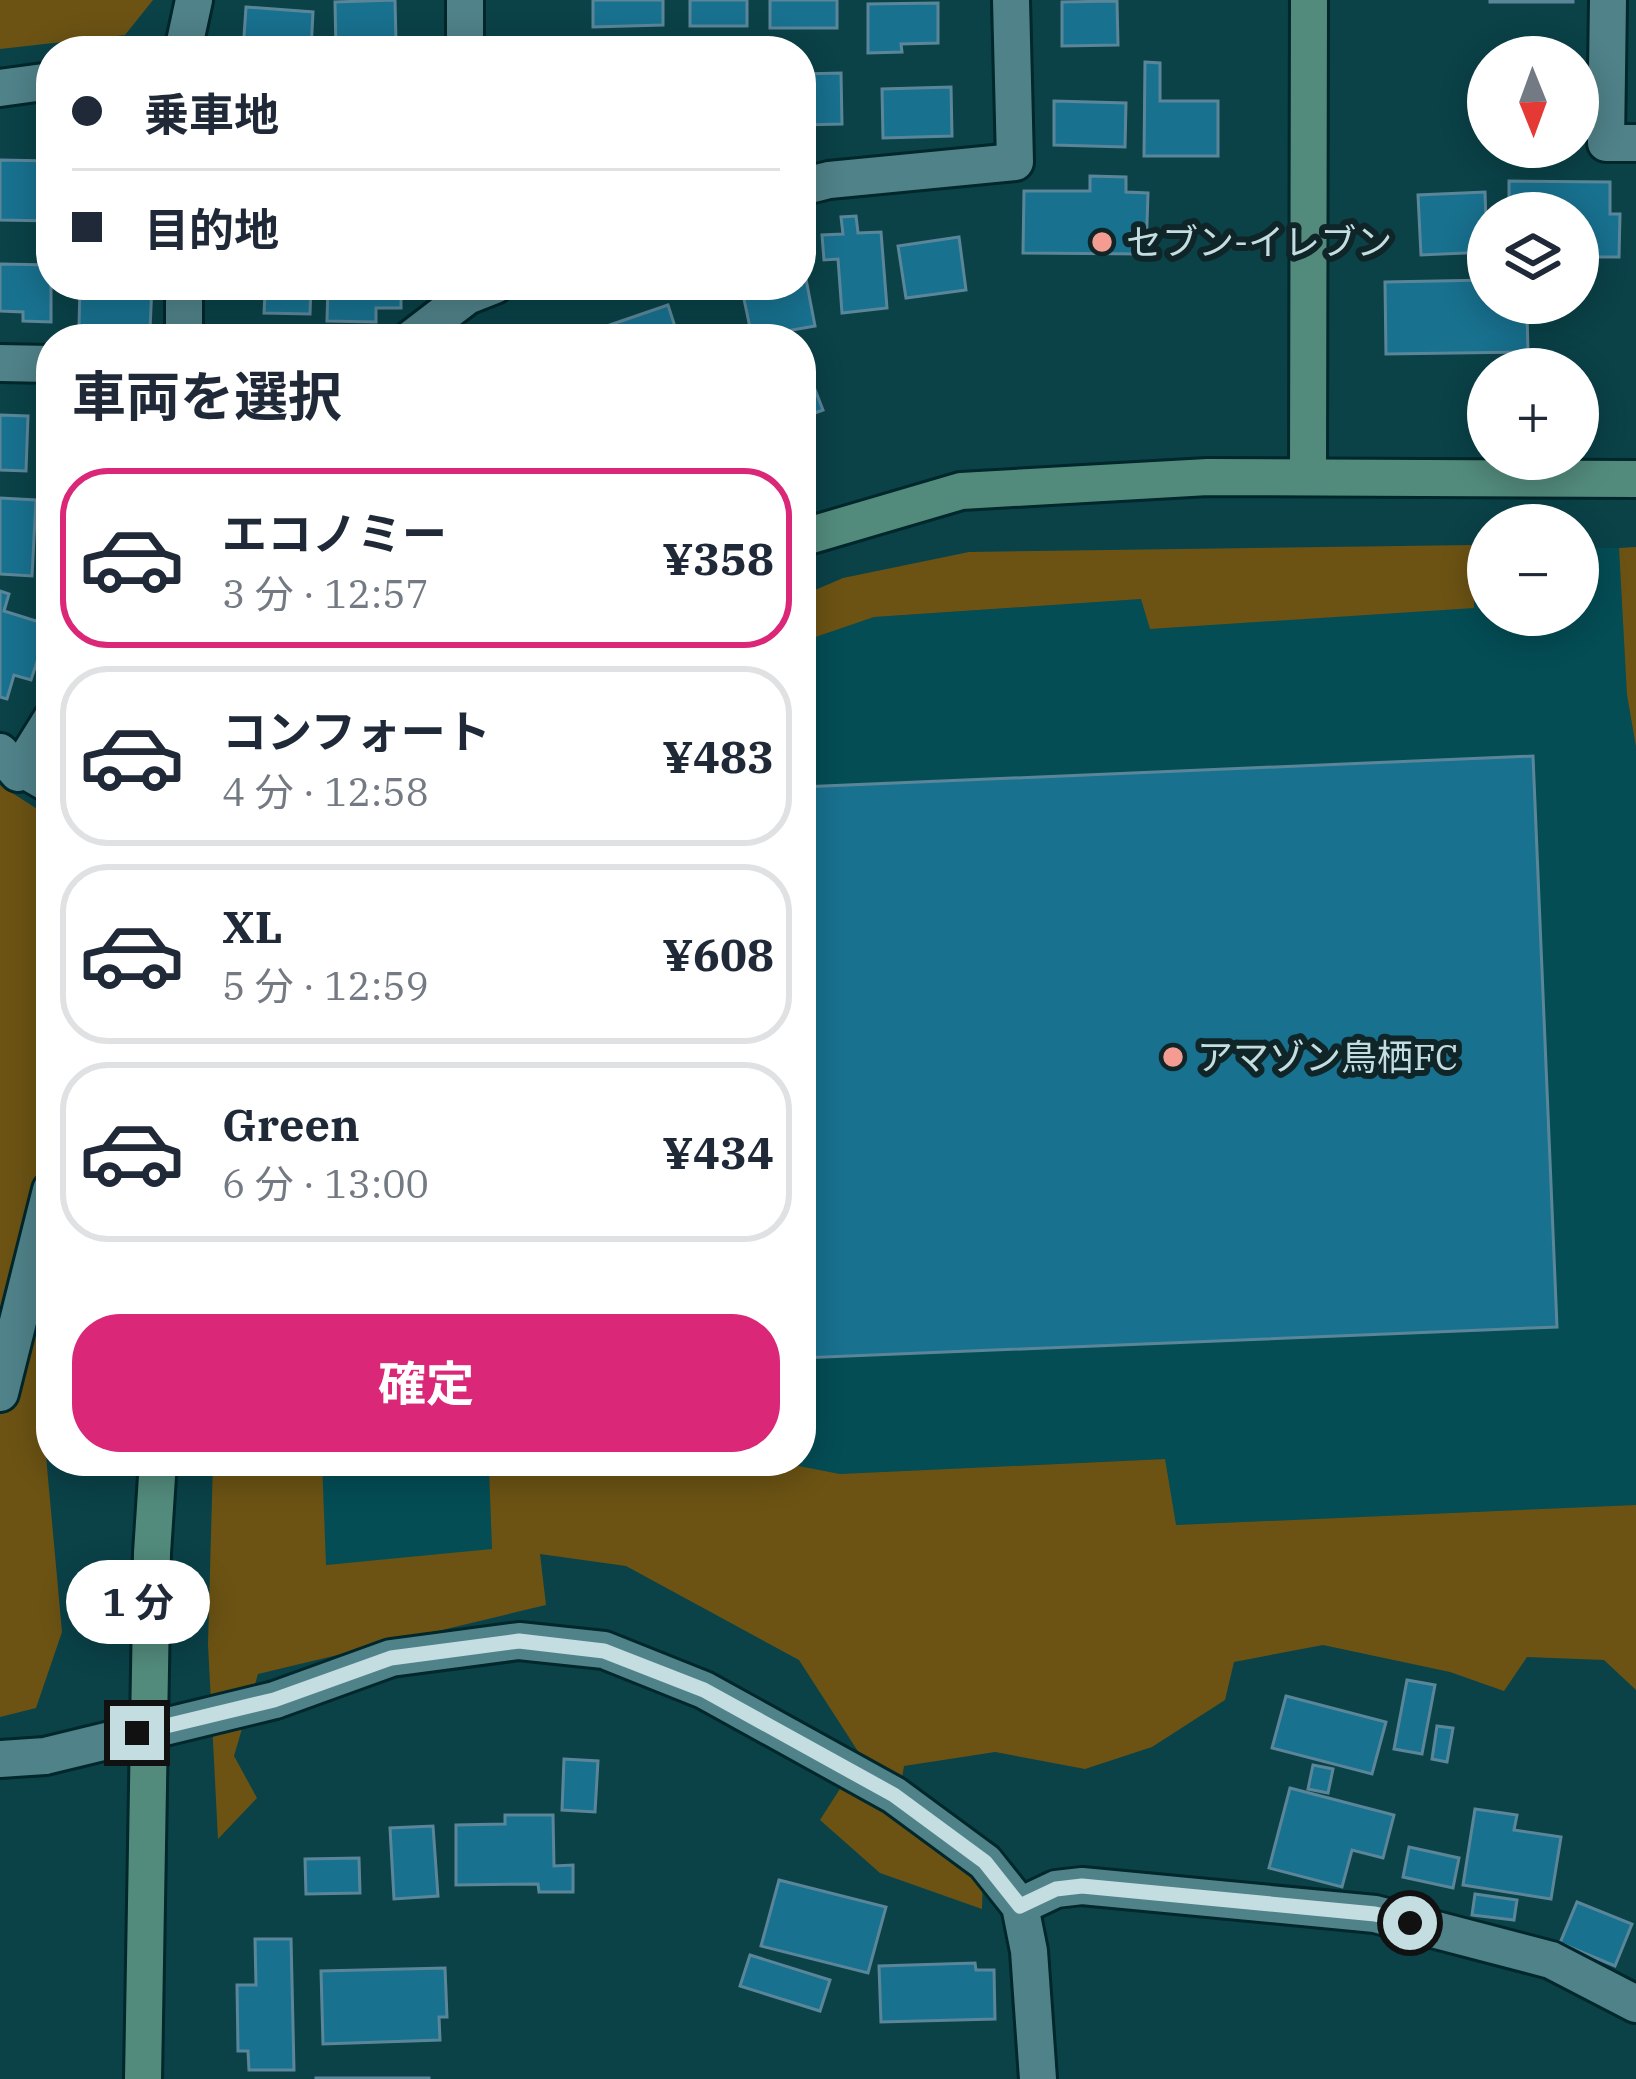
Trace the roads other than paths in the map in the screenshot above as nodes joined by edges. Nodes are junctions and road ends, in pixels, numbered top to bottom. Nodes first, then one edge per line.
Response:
1 (194, 0) edge
2 (465, 0) edge
3 (1011, 0) edge
4 (1309, 0) edge
5 (1608, 0) edge
6 (186, 36) edge
7 (465, 36) edge
8 (36, 83) edge
9 (0, 88) edge
10 (1636, 143) edge
11 (816, 183) edge
12 (462, 300) edge
13 (430, 324) edge
14 (0, 363) edge
15 (36, 364) edge
16 (1308, 476) junction
17 (1636, 479) edge
18 (816, 534) edge
19 (36, 735) edge
20 (9, 763) edge
21 (36, 782) edge
22 (36, 1250) edge
23 (0, 1393) edge
24 (157, 1476) edge
25 (0, 1759) edge
26 (1020, 1906) junction
27 (1636, 2004) edge
28 (143, 2079) edge
29 (1038, 2079) edge

1 - 6 street
2 - 7 street
3 - 11 street
4 - 16 street
5 - 10 street
8 - 9 street
12 - 13 street
14 - 15 street
16 - 17 street
16 - 18 street
19 - 20 street
20 - 21 lane
22 - 23 street
24 - 28 street
25 - 26 street, bridge
26 - 27 street
26 - 29 street

